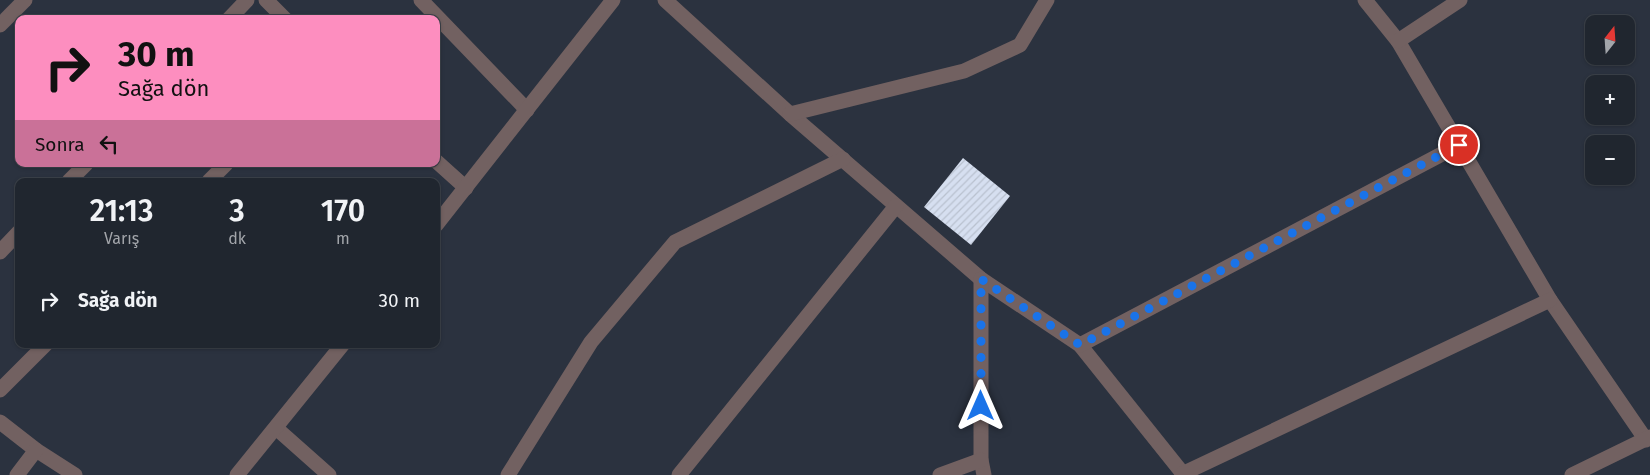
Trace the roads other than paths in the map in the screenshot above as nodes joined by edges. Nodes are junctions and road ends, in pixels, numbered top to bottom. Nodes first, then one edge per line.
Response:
1 (25, 0) edge
2 (247, 0) edge
3 (266, 0) edge
4 (422, 0) edge
5 (613, 0) edge
6 (665, 0) edge
7 (1047, 0) edge
8 (1365, 0) edge
9 (1460, 0) edge
10 (233, 15) edge
11 (281, 15) edge
12 (436, 15) edge
13 (440, 19) edge
14 (0, 25) edge
15 (1398, 41) junction
16 (526, 110) junction
17 (790, 114) junction
18 (1459, 145) junction
19 (843, 159) junction
20 (440, 164) edge
21 (83, 167) edge
22 (223, 167) edge
23 (72, 178) edge
24 (212, 178) edge
25 (466, 188) junction
26 (896, 206) junction
27 (440, 220) edge
28 (15, 236) edge
29 (0, 252) edge
30 (981, 279) junction
31 (1550, 300) junction
32 (1080, 345) junction
33 (42, 348) edge
34 (340, 348) edge
35 (0, 390) edge
36 (0, 422) edge
37 (276, 428) junction
38 (1648, 438) edge
39 (36, 450) junction
40 (983, 468) edge
41 (1183, 474) edge
42 (17, 475) edge
43 (75, 475) edge
44 (237, 475) edge
45 (329, 475) edge
46 (508, 475) edge
47 (679, 475) edge
48 (940, 475) edge
49 (1572, 475) edge

1 - 14 street
2 - 10 street
3 - 11 street
4 - 12 street
5 - 16 street
6 - 17 street
7 - 17 street
8 - 15 street
9 - 15 street
13 - 16 street
15 - 18 street
16 - 25 street
17 - 19 street
18 - 31 street
18 - 32 street
19 - 26 street
19 - 46 street
20 - 25 street
21 - 23 street
22 - 24 street
25 - 27 street
26 - 30 street
26 - 47 street
28 - 29 street
30 - 32 street
30 - 40 street
31 - 38 street
31 - 41 street
32 - 41 street
33 - 35 street
34 - 37 street
36 - 39 street
37 - 44 street
37 - 45 street
38 - 49 street
39 - 42 street
39 - 43 street
40 - 48 street

